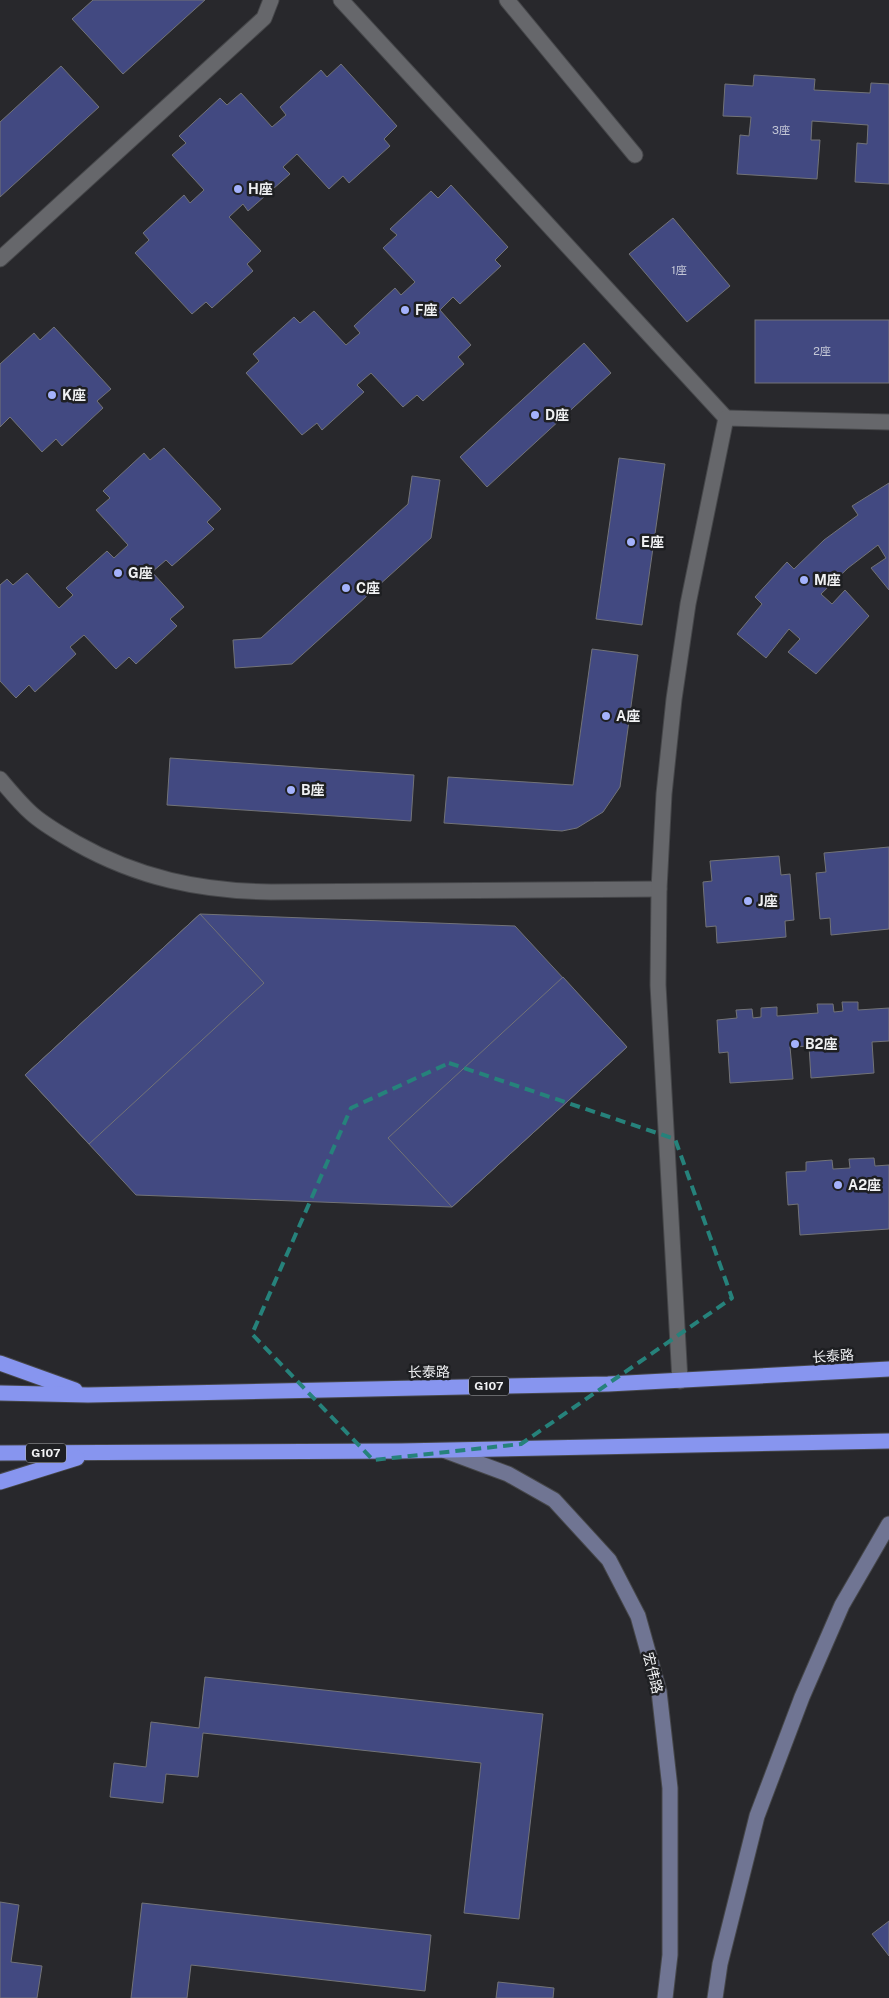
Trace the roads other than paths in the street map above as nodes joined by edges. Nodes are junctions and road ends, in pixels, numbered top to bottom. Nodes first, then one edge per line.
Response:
1 (271, 0) edge
2 (341, 0) edge
3 (507, 0) edge
4 (518, 6) edge
5 (635, 155) dead end
6 (0, 259) edge
7 (726, 418) junction
8 (889, 422) edge
9 (0, 779) edge
10 (659, 889) junction
11 (0, 1363) edge
12 (889, 1369) edge
13 (680, 1381) junction
14 (0, 1393) edge
15 (88, 1395) junction
16 (889, 1441) edge
17 (442, 1449) junction
18 (0, 1453) edge
19 (92, 1454) junction
20 (0, 1482) edge
21 (889, 1524) edge
22 (665, 1998) edge
23 (715, 1998) edge

1 - 6 street
2 - 7 street
3 - 4 street
4 - 5 street
7 - 8 street
7 - 10 street
9 - 10 street
10 - 13 street
11 - 15 highway
12 - 13 highway, 长泰路 / G107
13 - 15 highway, 长泰路 / G107
14 - 15 highway, 长泰路 / G107
16 - 17 highway, G107
17 - 19 highway, G107
17 - 22 street, 宏伟路
18 - 19 highway, G107
19 - 20 highway
21 - 23 street

